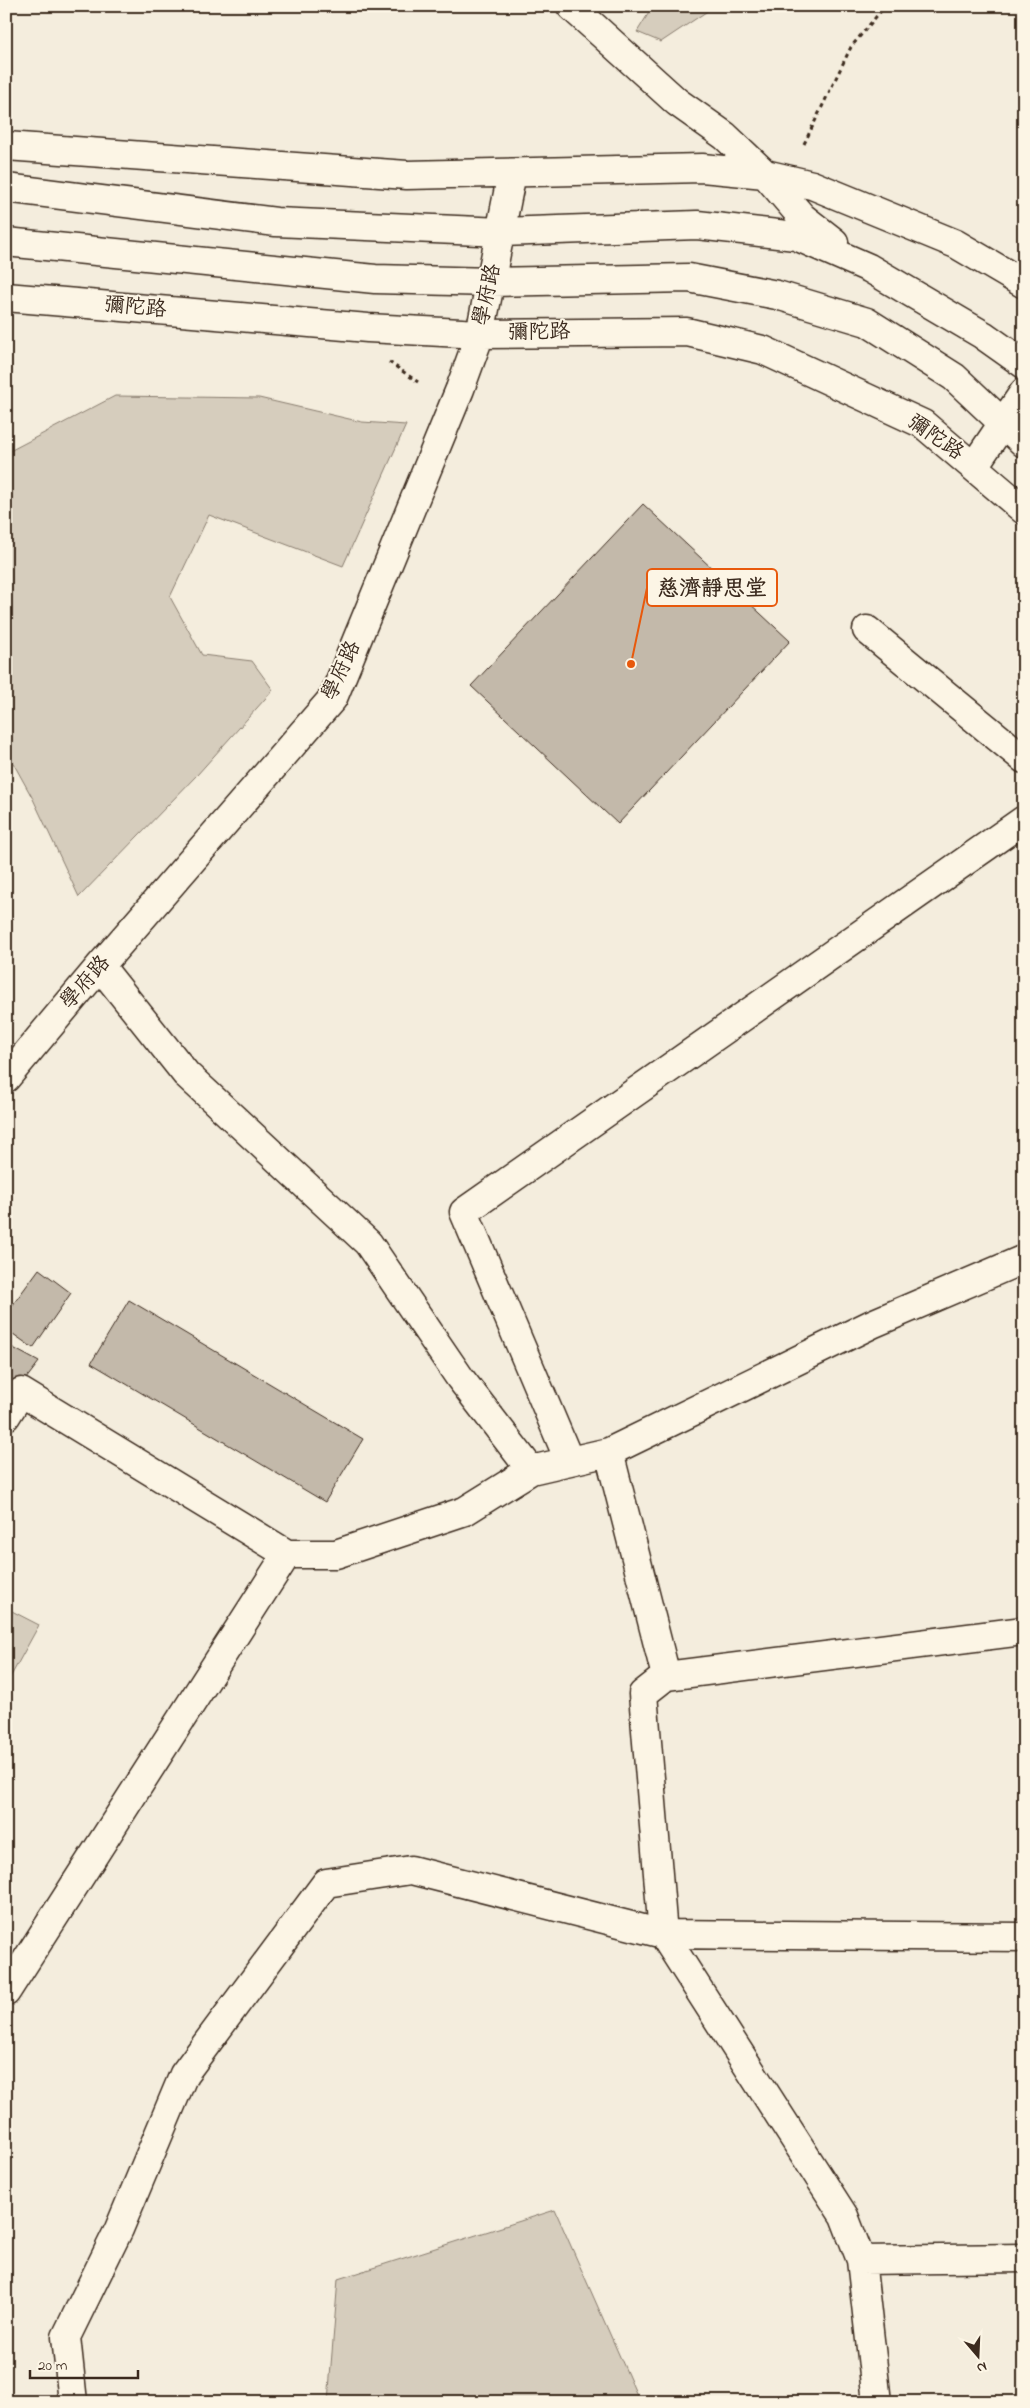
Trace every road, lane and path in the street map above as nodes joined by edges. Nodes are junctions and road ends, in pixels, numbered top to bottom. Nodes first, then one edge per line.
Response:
1 (571, 6) edge
2 (885, 6) edge
3 (804, 144) dead end
4 (6, 146) edge
5 (512, 173) junction
6 (765, 174) junction
7 (6, 188) edge
8 (502, 232) junction
9 (6, 242) edge
10 (869, 268) junction
11 (492, 282) junction
12 (1024, 284) edge
13 (6, 297) edge
14 (480, 334) junction
15 (386, 361) dead end
16 (1024, 364) edge
17 (418, 382) dead end
18 (1024, 392) edge
19 (1002, 425) junction
20 (1024, 443) edge
21 (974, 466) junction
22 (1024, 510) edge
23 (867, 630) dead end
24 (1024, 759) edge
25 (1024, 820) edge
26 (100, 966) junction
27 (6, 1078) edge
28 (1024, 1259) edge
29 (6, 1416) edge
30 (609, 1452) junction
31 (569, 1460) junction
32 (531, 1470) junction
33 (287, 1554) junction
34 (1024, 1631) edge
35 (666, 1676) junction
36 (662, 1934) junction
37 (1024, 1937) edge
38 (6, 1992) edge
39 (1024, 2258) edge
40 (861, 2260) junction
41 (73, 2402) edge
42 (877, 2402) edge

1 - 6 street
2 - 3 path
4 - 5 street
5 - 6 street
5 - 8 street, 學府路
6 - 10 street
6 - 12 street
7 - 8 street
8 - 10 street
8 - 11 street, 學府路
9 - 11 street
10 - 16 street
11 - 14 street, 學府路
11 - 19 street
13 - 14 street, 彌陀路
14 - 21 street, 彌陀路
14 - 26 street, 學府路
15 - 17 path
18 - 19 street
19 - 20 street
19 - 21 street
21 - 22 street, 彌陀路
23 - 24 street
25 - 31 street
26 - 27 street, 學府路
26 - 32 street
28 - 30 street
29 - 33 street
30 - 31 street
30 - 35 street
31 - 32 street
32 - 33 street
33 - 38 street
34 - 35 street
35 - 36 street
36 - 37 street
36 - 40 street
36 - 41 street
39 - 40 street
40 - 42 street

